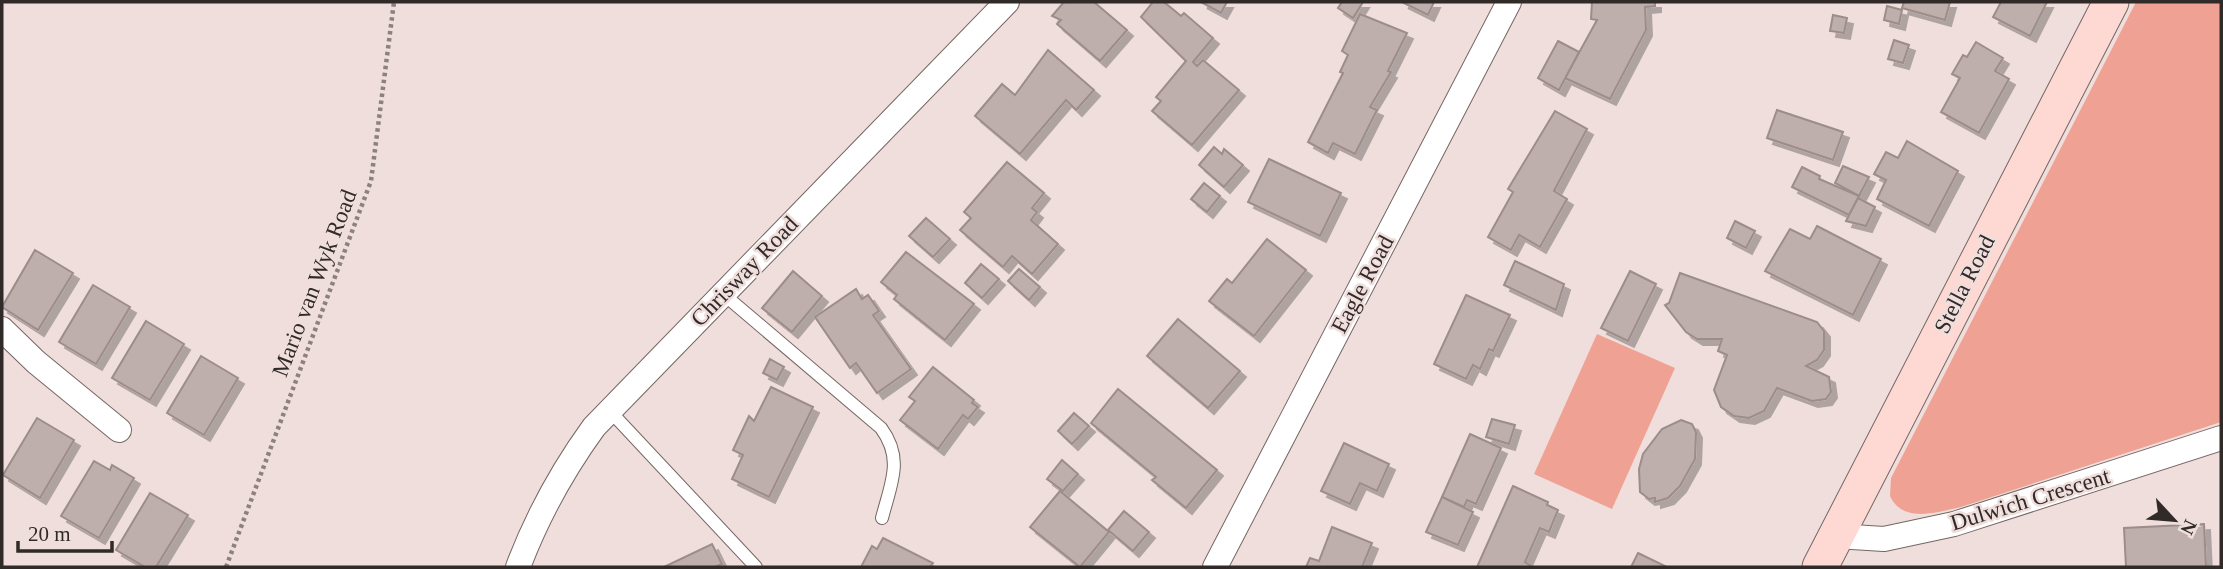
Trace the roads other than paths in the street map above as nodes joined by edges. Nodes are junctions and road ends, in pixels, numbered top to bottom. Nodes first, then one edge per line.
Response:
1 (1007, 2) edge
2 (1509, 2) edge
3 (2111, 2) edge
4 (722, 293) junction
5 (2, 329) edge
6 (609, 410) junction
7 (119, 430) dead end
8 (2221, 438) edge
9 (882, 518) dead end
10 (1836, 536) junction
11 (518, 567) edge
12 (756, 567) edge
13 (1215, 567) edge
14 (1820, 567) edge

1 - 4 street, Chrisway Road
2 - 13 street, Eagle Road
3 - 10 main road, Stella Road
4 - 6 street, Chrisway Road
4 - 9 lane
5 - 7 street
6 - 11 street, Chrisway Road
6 - 12 lane
8 - 10 street, Dulwich Crescent
10 - 14 main road, Stella Road

